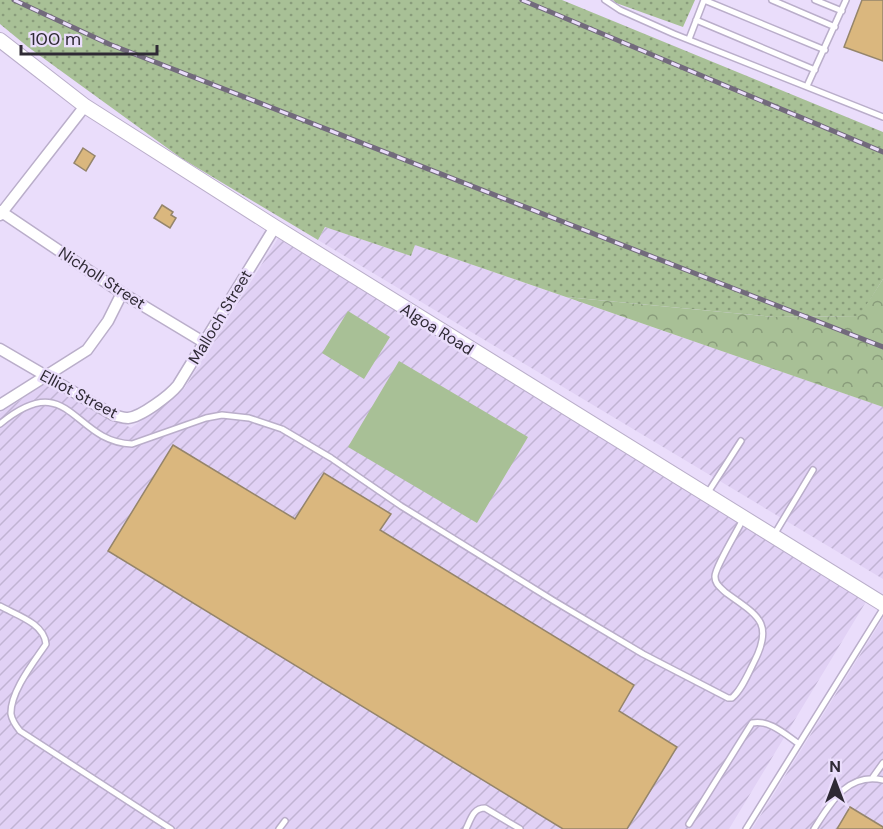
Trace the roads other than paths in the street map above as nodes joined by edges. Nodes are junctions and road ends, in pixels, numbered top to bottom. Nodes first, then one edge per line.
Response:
1 (605, 0) edge
2 (704, 0) edge
3 (772, 0) edge
4 (815, 0) edge
5 (846, 0) edge
6 (842, 11) junction
7 (696, 21) junction
8 (835, 27) junction
9 (689, 39) junction
10 (0, 40) edge
11 (825, 50) junction
12 (815, 70) junction
13 (807, 86) junction
14 (85, 106) junction
15 (883, 117) edge
16 (1, 212) edge
17 (275, 227) junction
18 (122, 293) junction
19 (205, 343) junction
20 (0, 349) edge
21 (46, 377) junction
22 (159, 401) joint
23 (0, 405) edge
24 (0, 424) edge
25 (741, 441) dead end
26 (813, 470) dead end
27 (706, 496) junction
28 (743, 519) junction
29 (773, 536) junction
30 (0, 606) edge
31 (883, 607) edge
32 (799, 744) junction
33 (883, 763) edge
34 (873, 777) junction
35 (883, 780) edge
36 (285, 821) dead end
37 (689, 824) dead end
38 (171, 829) edge
39 (279, 829) edge
40 (466, 829) edge
41 (520, 829) edge
42 (746, 829) edge
43 (813, 829) edge

1 - 9 lane
2 - 7 lane
2 - 11 lane
3 - 8 lane
4 - 6 lane
5 - 6 lane
6 - 8 lane
7 - 9 lane
7 - 12 lane
8 - 11 lane
9 - 13 lane
10 - 14 street, Algoa Road
11 - 12 lane
12 - 13 lane
13 - 15 lane
14 - 16 street
14 - 17 street, Algoa Road
16 - 18 street, Nicholl Street
17 - 19 street, Malloch Street
17 - 27 street, Algoa Road
18 - 19 street, Nicholl Street
18 - 21 street
19 - 22 street, Malloch Street
20 - 21 street, Elliot Street
21 - 22 street, Elliot Street
21 - 23 street
24 - 28 lane
25 - 27 lane
26 - 29 lane
27 - 28 street, Algoa Road
28 - 29 street, Algoa Road
29 - 31 street, Algoa Road
30 - 38 lane
31 - 32 lane
32 - 37 lane
32 - 42 lane
33 - 34 lane
34 - 35 lane
34 - 43 lane
36 - 39 lane
40 - 41 lane

